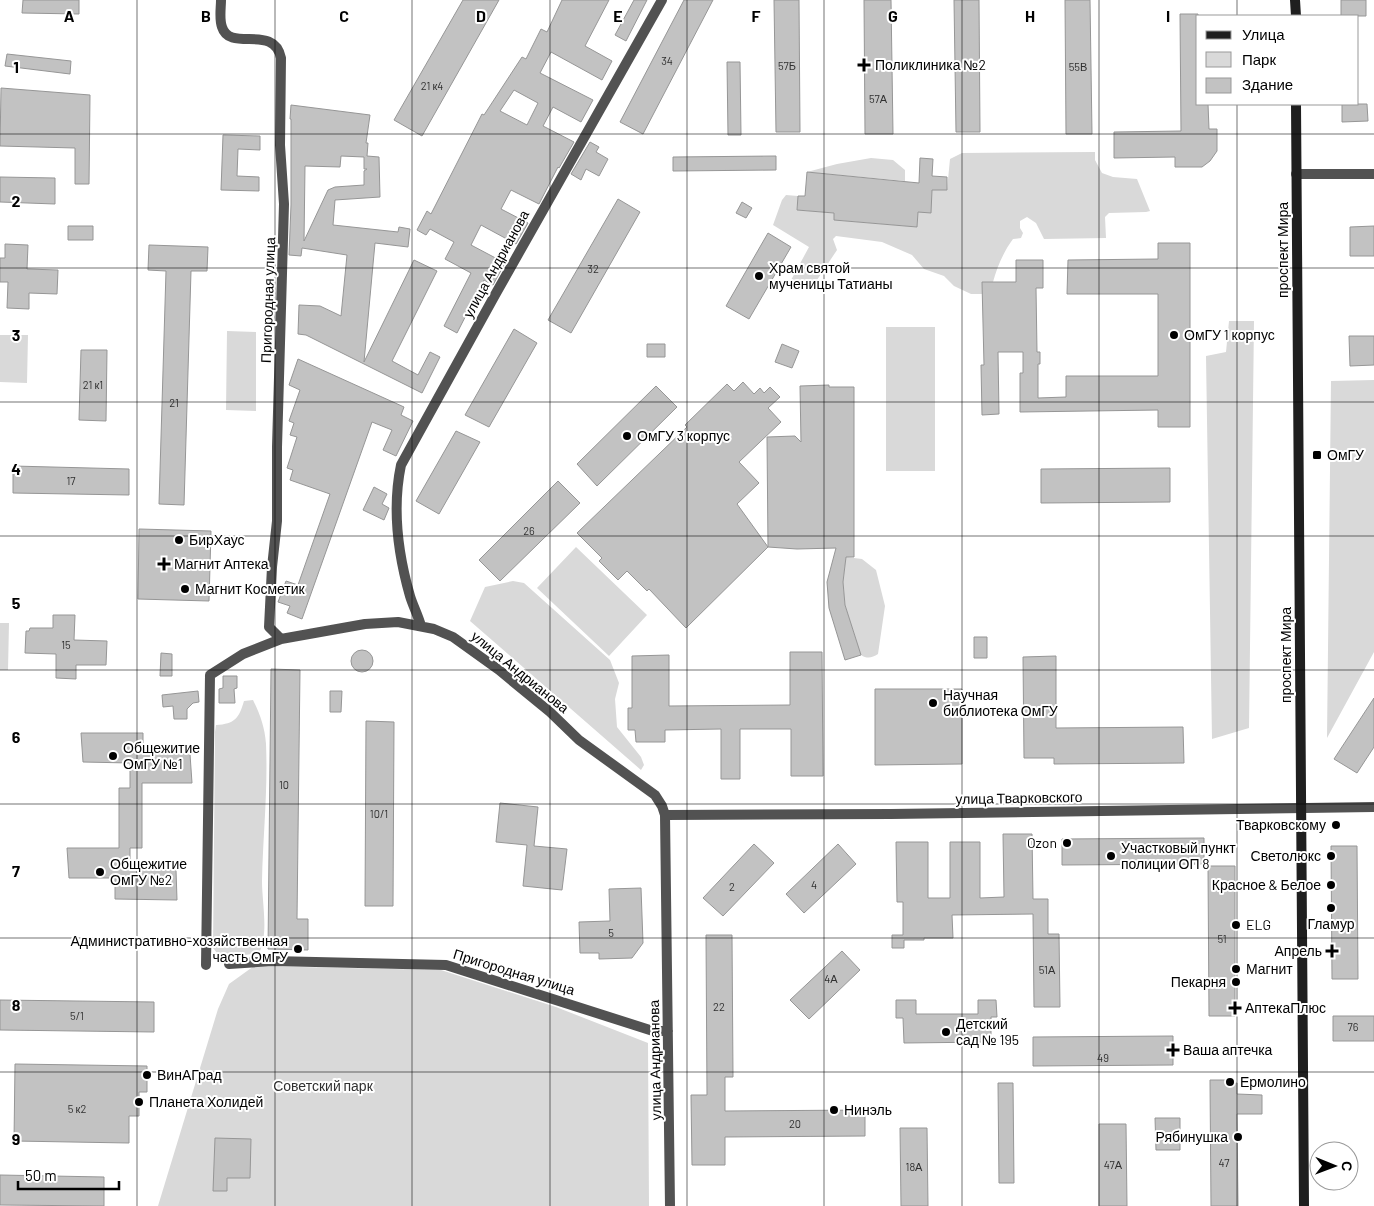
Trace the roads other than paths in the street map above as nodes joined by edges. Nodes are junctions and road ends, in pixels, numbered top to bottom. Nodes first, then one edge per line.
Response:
1 (220, 0) edge
2 (662, 0) edge
3 (1296, 0) edge
4 (1296, 15) edge
5 (1296, 105) edge
6 (1296, 174) junction
7 (1374, 174) edge
8 (421, 626) junction
9 (281, 639) junction
10 (1374, 807) edge
11 (1300, 808) junction
12 (665, 815) junction
13 (229, 964) dead end
14 (206, 965) dead end
15 (668, 1031) junction
16 (670, 1206) edge
17 (1304, 1206) edge

1 - 9 street, Пригородная улица
2 - 8 street, улица Андрианова
3 - 4 main road
5 - 6 main road, проспект Мира
6 - 7 street
6 - 11 main road, проспект Мира
8 - 9 street
8 - 12 street, улица Андрианова
9 - 14 street
10 - 11 street, улица Тварковского
11 - 12 street, улица Тварковского
11 - 17 main road, проспект Мира
12 - 15 street, улица Андрианова
13 - 15 street, Пригородная улица
15 - 16 street, улица Андрианова

